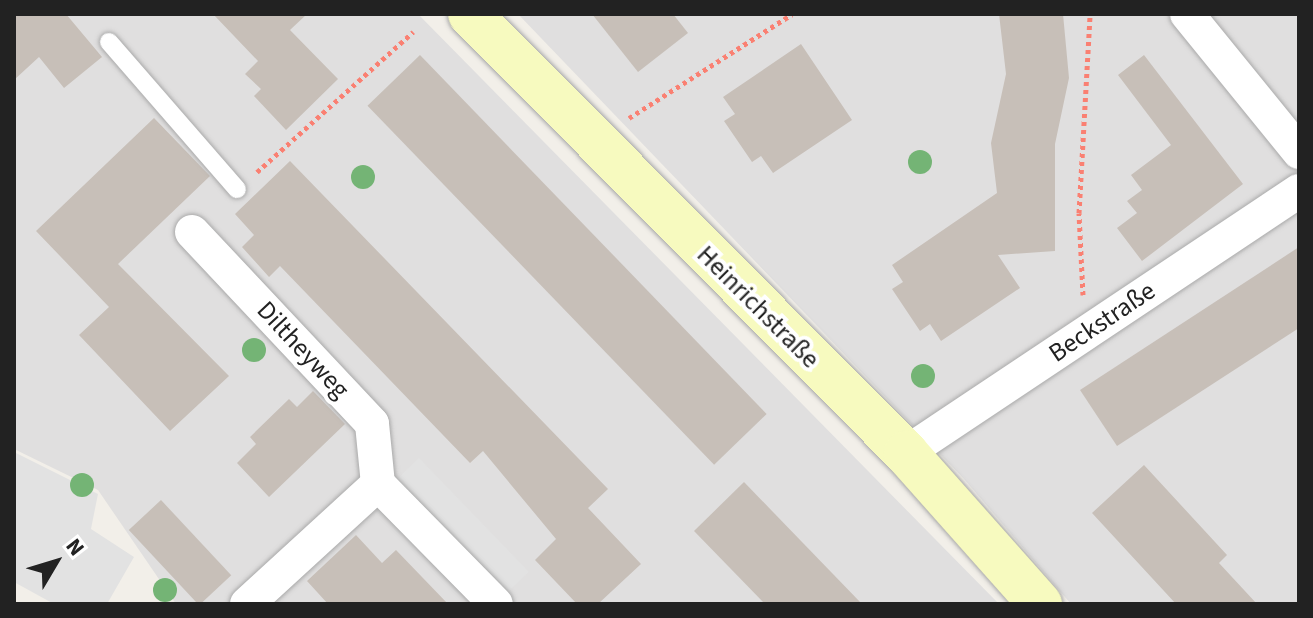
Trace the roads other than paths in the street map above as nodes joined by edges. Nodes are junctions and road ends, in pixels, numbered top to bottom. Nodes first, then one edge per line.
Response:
1 (470, 14) edge
2 (1187, 14) edge
3 (109, 42) dead end
4 (1299, 152) edge
5 (237, 189) dead end
6 (1299, 191) edge
7 (192, 232) dead end
8 (906, 453) junction
9 (378, 484) junction
10 (247, 604) edge
11 (496, 604) edge
12 (1040, 604) edge

1 - 8 main road, Heinrichstraße
2 - 4 street
3 - 5 lane
6 - 8 street, Beckstraße
7 - 9 street, Diltheyweg
8 - 12 main road, Heinrichstraße
9 - 10 street
9 - 11 street

